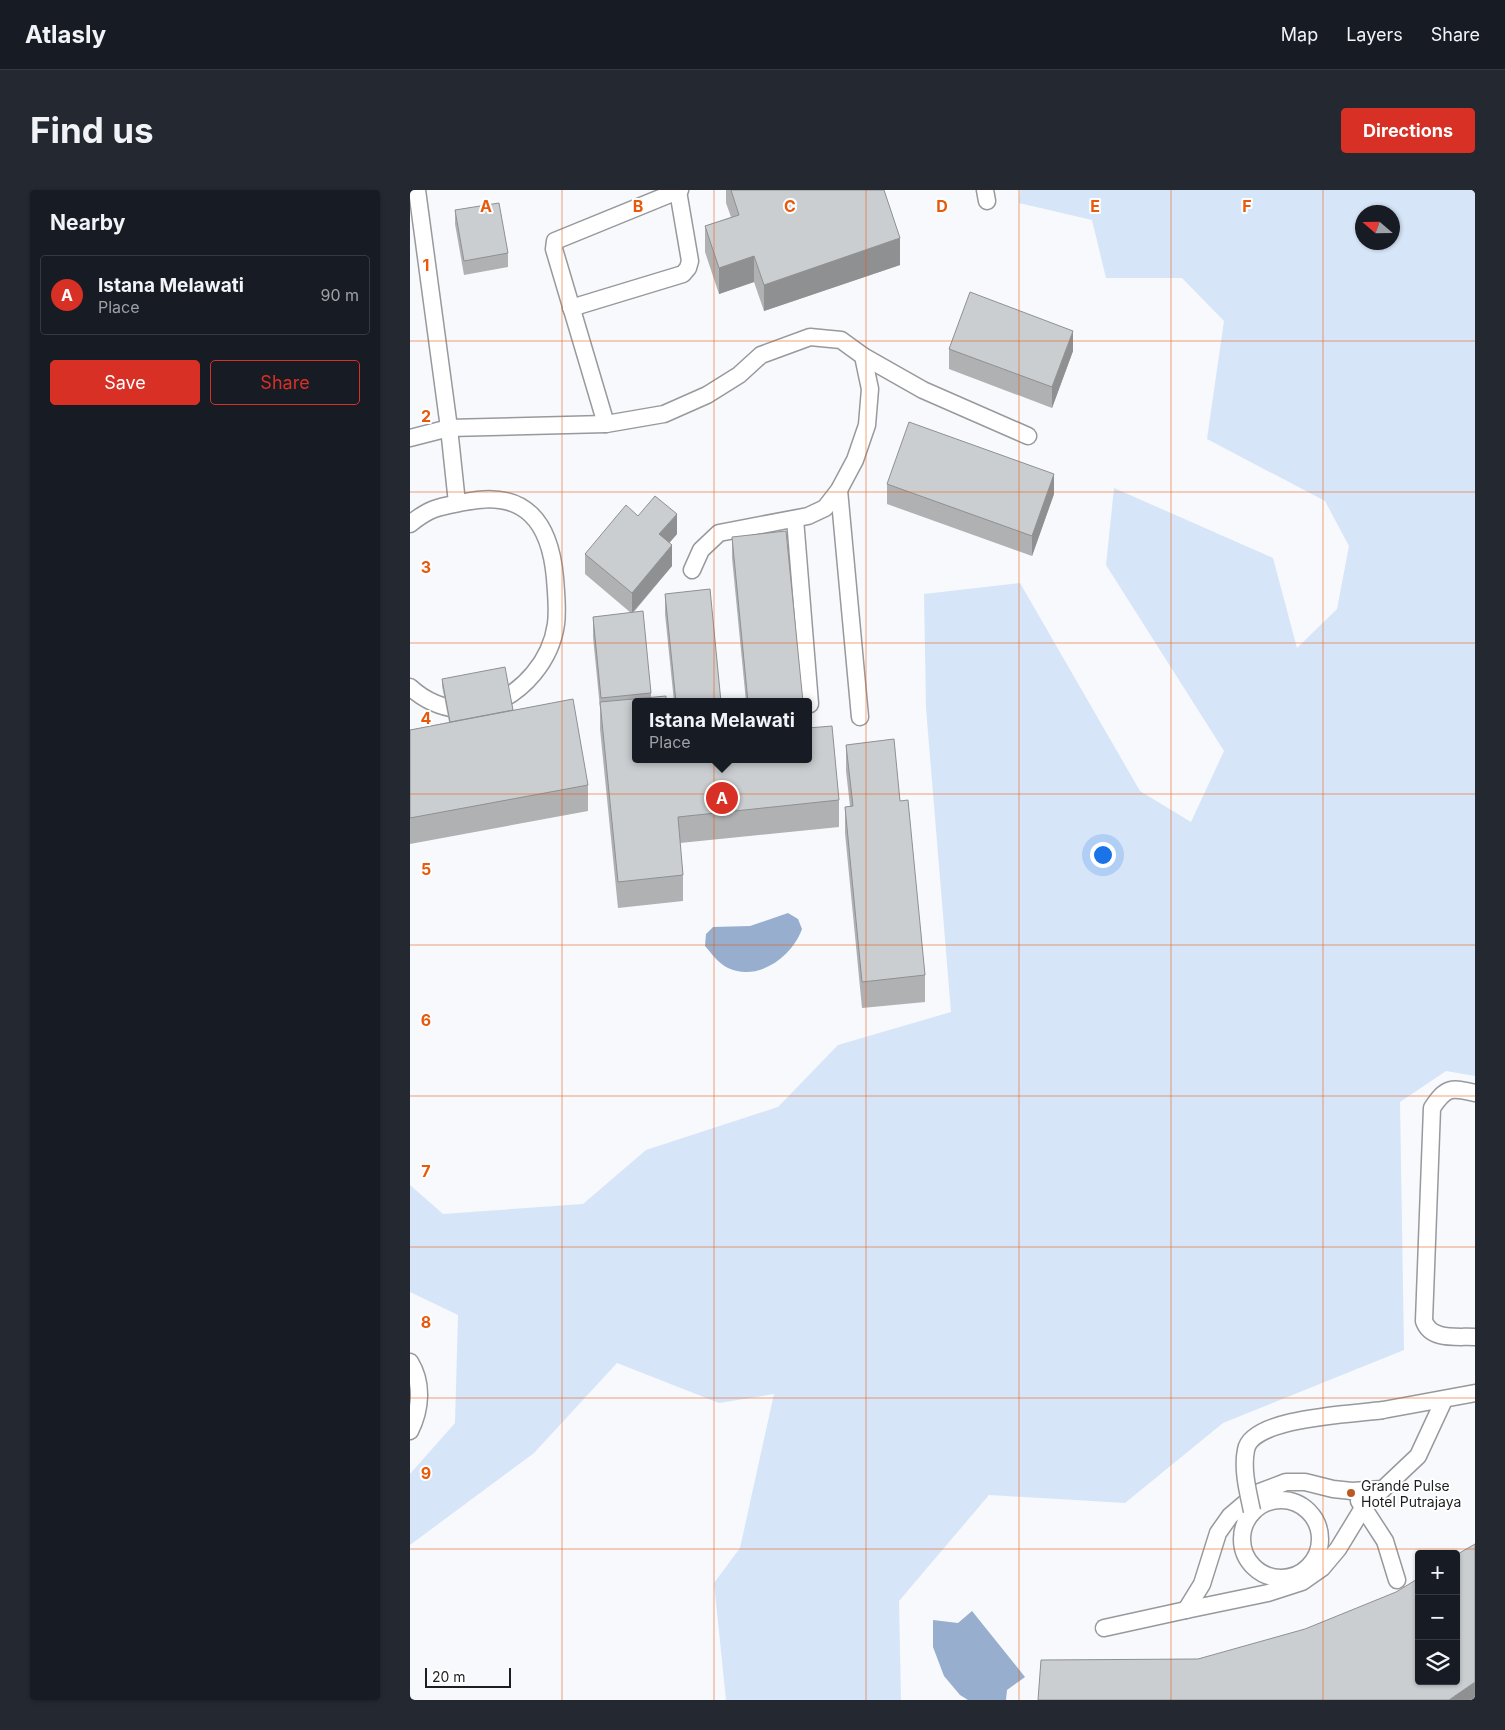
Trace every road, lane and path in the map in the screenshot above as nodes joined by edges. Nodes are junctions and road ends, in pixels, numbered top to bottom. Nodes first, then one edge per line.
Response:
1 (417, 190) edge
2 (679, 190) edge
3 (571, 308) junction
4 (863, 356) junction
5 (606, 424) junction
6 (449, 428) junction
7 (1028, 436) dead end
8 (410, 438) edge
9 (839, 490) junction
10 (457, 503) junction
11 (795, 519) junction
12 (410, 524) edge
13 (692, 570) dead end
14 (410, 687) edge
15 (810, 698) edge
16 (860, 717) dead end
17 (1475, 1094) edge
18 (1475, 1337) edge
19 (410, 1362) edge
20 (1475, 1393) edge
21 (1444, 1400) junction
22 (410, 1431) edge
23 (1382, 1489) junction
24 (1352, 1491) junction
25 (1363, 1508) junction
26 (1252, 1511) junction
27 (1397, 1580) dead end
28 (1186, 1610) junction
29 (1104, 1628) dead end

1 - 6 lane
2 - 3 lane
2 - 3 lane
3 - 5 lane
4 - 5 lane
4 - 7 lane
4 - 9 lane
5 - 6 lane
6 - 8 lane
6 - 10 lane
9 - 11 lane
9 - 16 lane
10 - 12 lane
10 - 14 lane
11 - 13 lane
11 - 15 lane
17 - 18 lane
19 - 22 lane
20 - 21 lane
21 - 23 lane
21 - 26 lane, bridge
23 - 24 lane
23 - 25 lane
24 - 25 lane
24 - 28 lane
25 - 27 lane
25 - 28 lane
26 - 26 lane
28 - 29 lane

